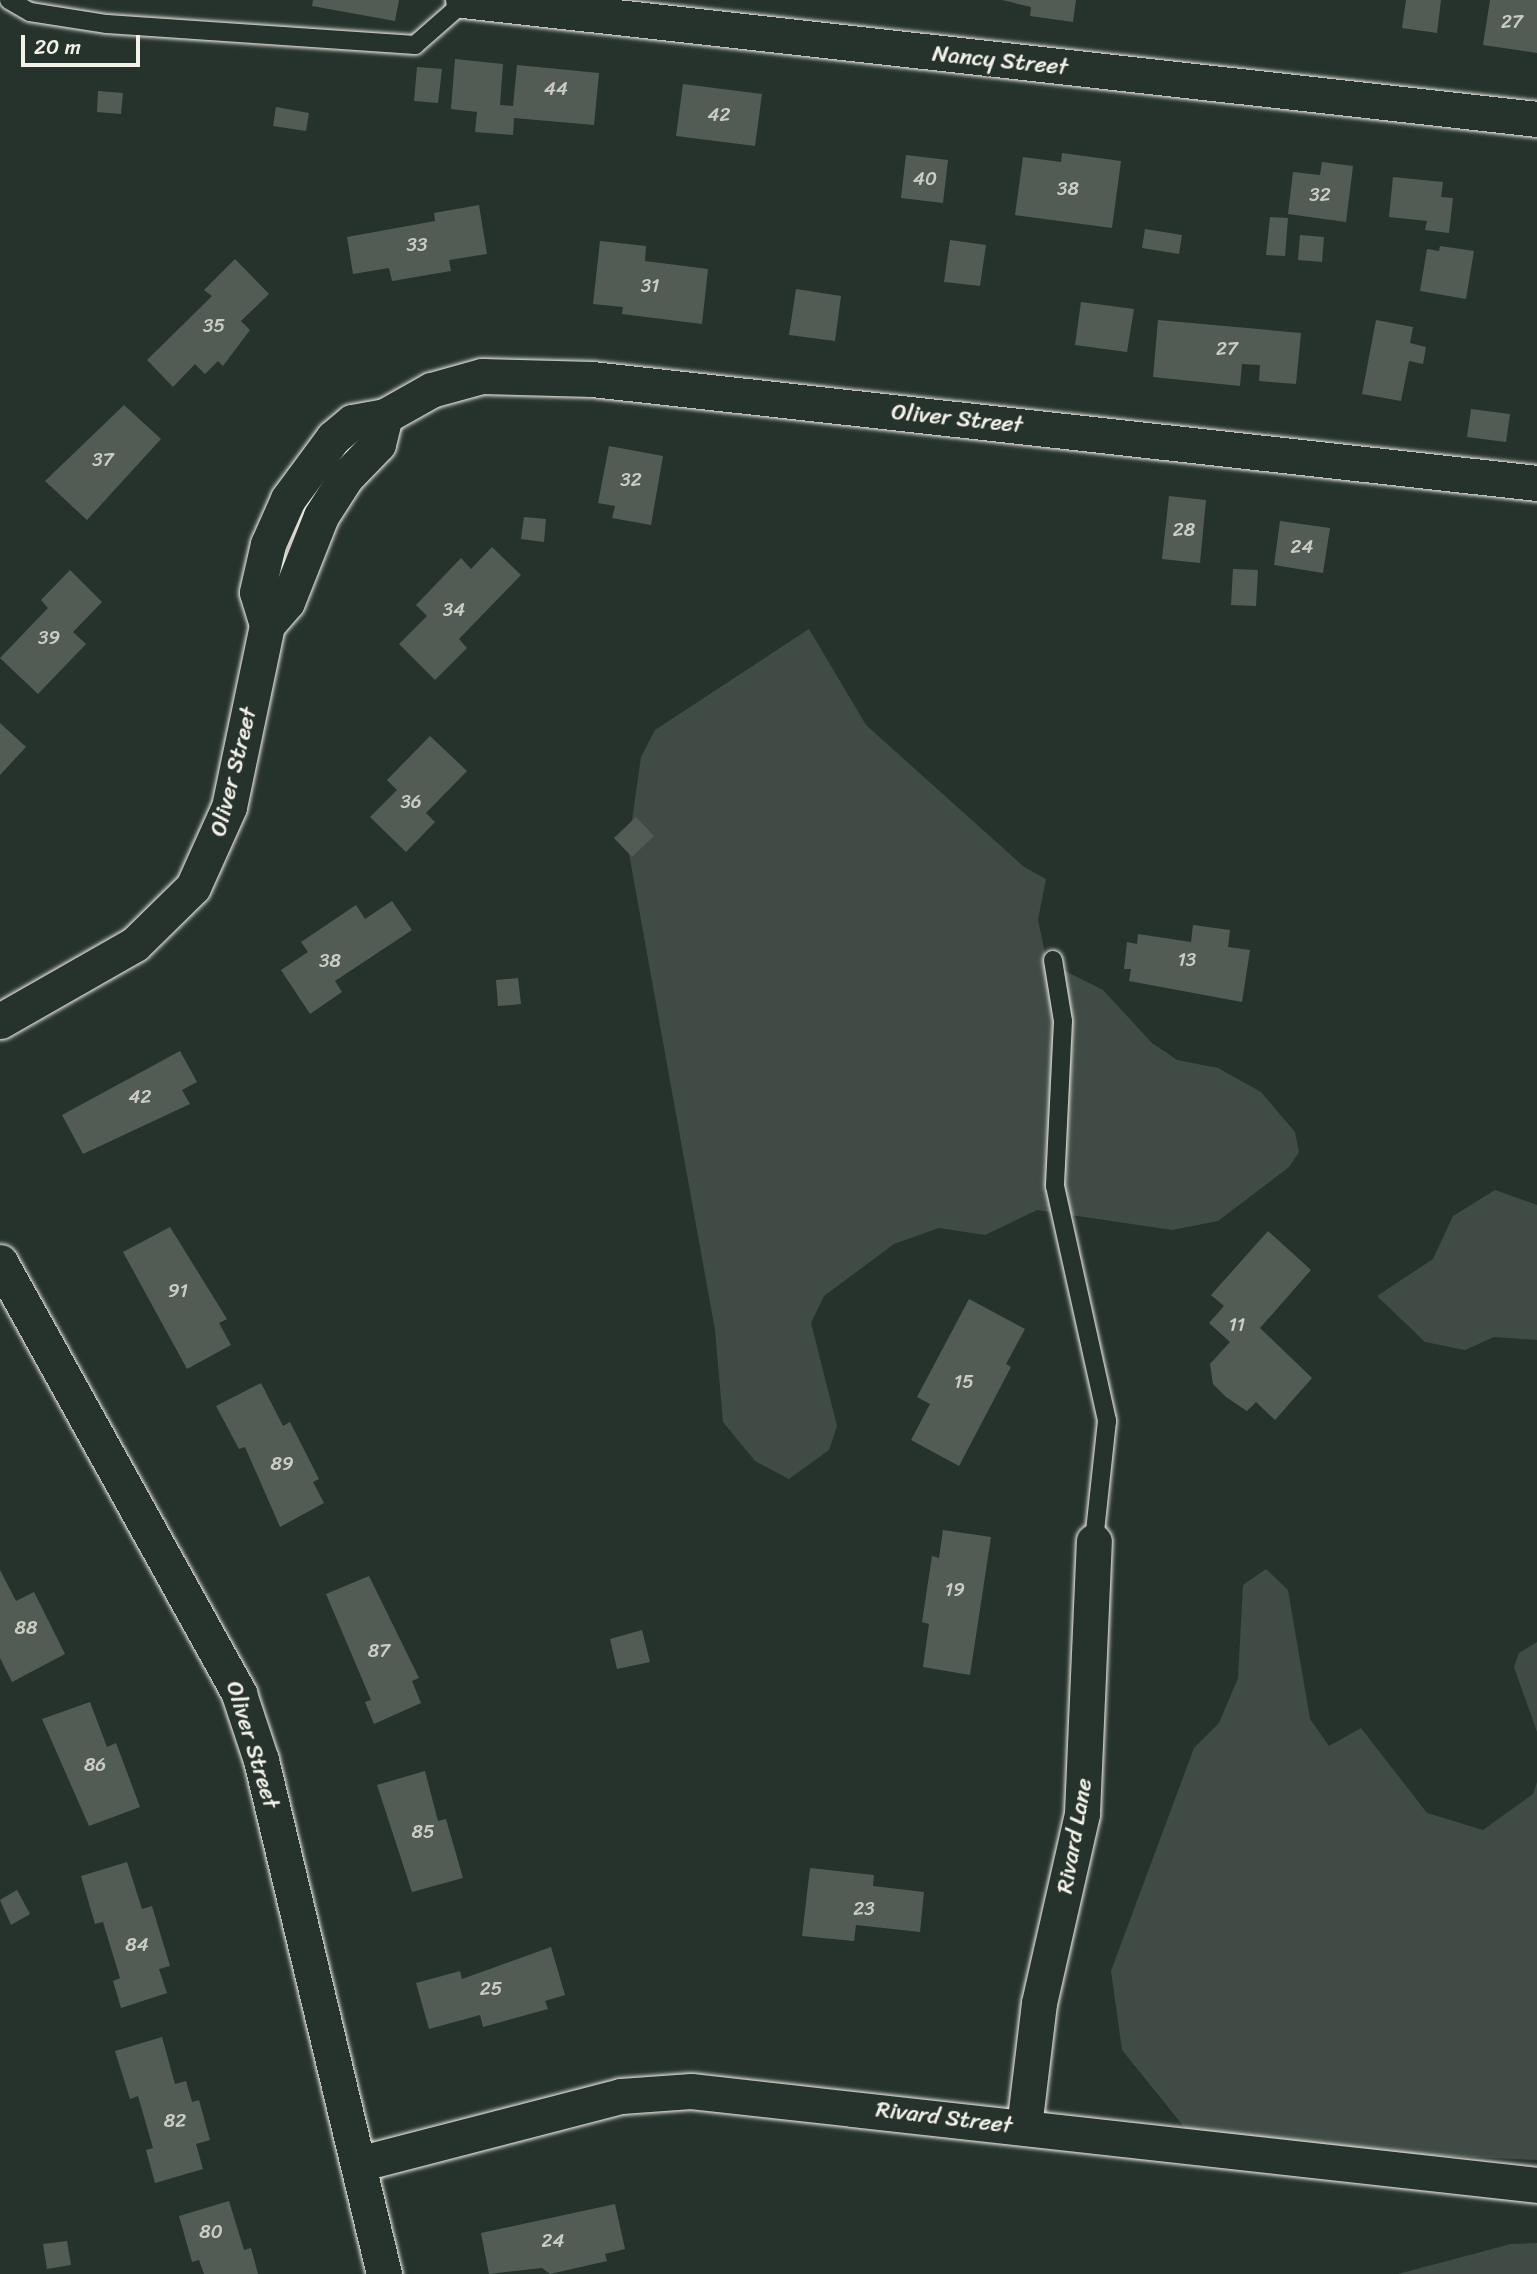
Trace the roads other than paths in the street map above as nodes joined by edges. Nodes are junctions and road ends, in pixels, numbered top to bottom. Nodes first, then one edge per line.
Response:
1 (9, 0) edge
2 (463, 1) edge
3 (1537, 119) edge
4 (1537, 483) edge
5 (1053, 960) dead end
6 (0, 1021) edge
7 (0, 1262) edge
8 (1094, 1541) joint
9 (1024, 2127) junction
10 (358, 2164) junction
11 (1537, 2185) edge
12 (384, 2274) edge

1 - 2 lane
2 - 3 street, Nancy Street
4 - 6 street, Oliver Street
5 - 8 lane
7 - 10 street, Oliver Street
8 - 9 street, Rivard Lane
9 - 10 street, Rivard Street
9 - 11 street, Rivard Street
10 - 12 street, Oliver Street

